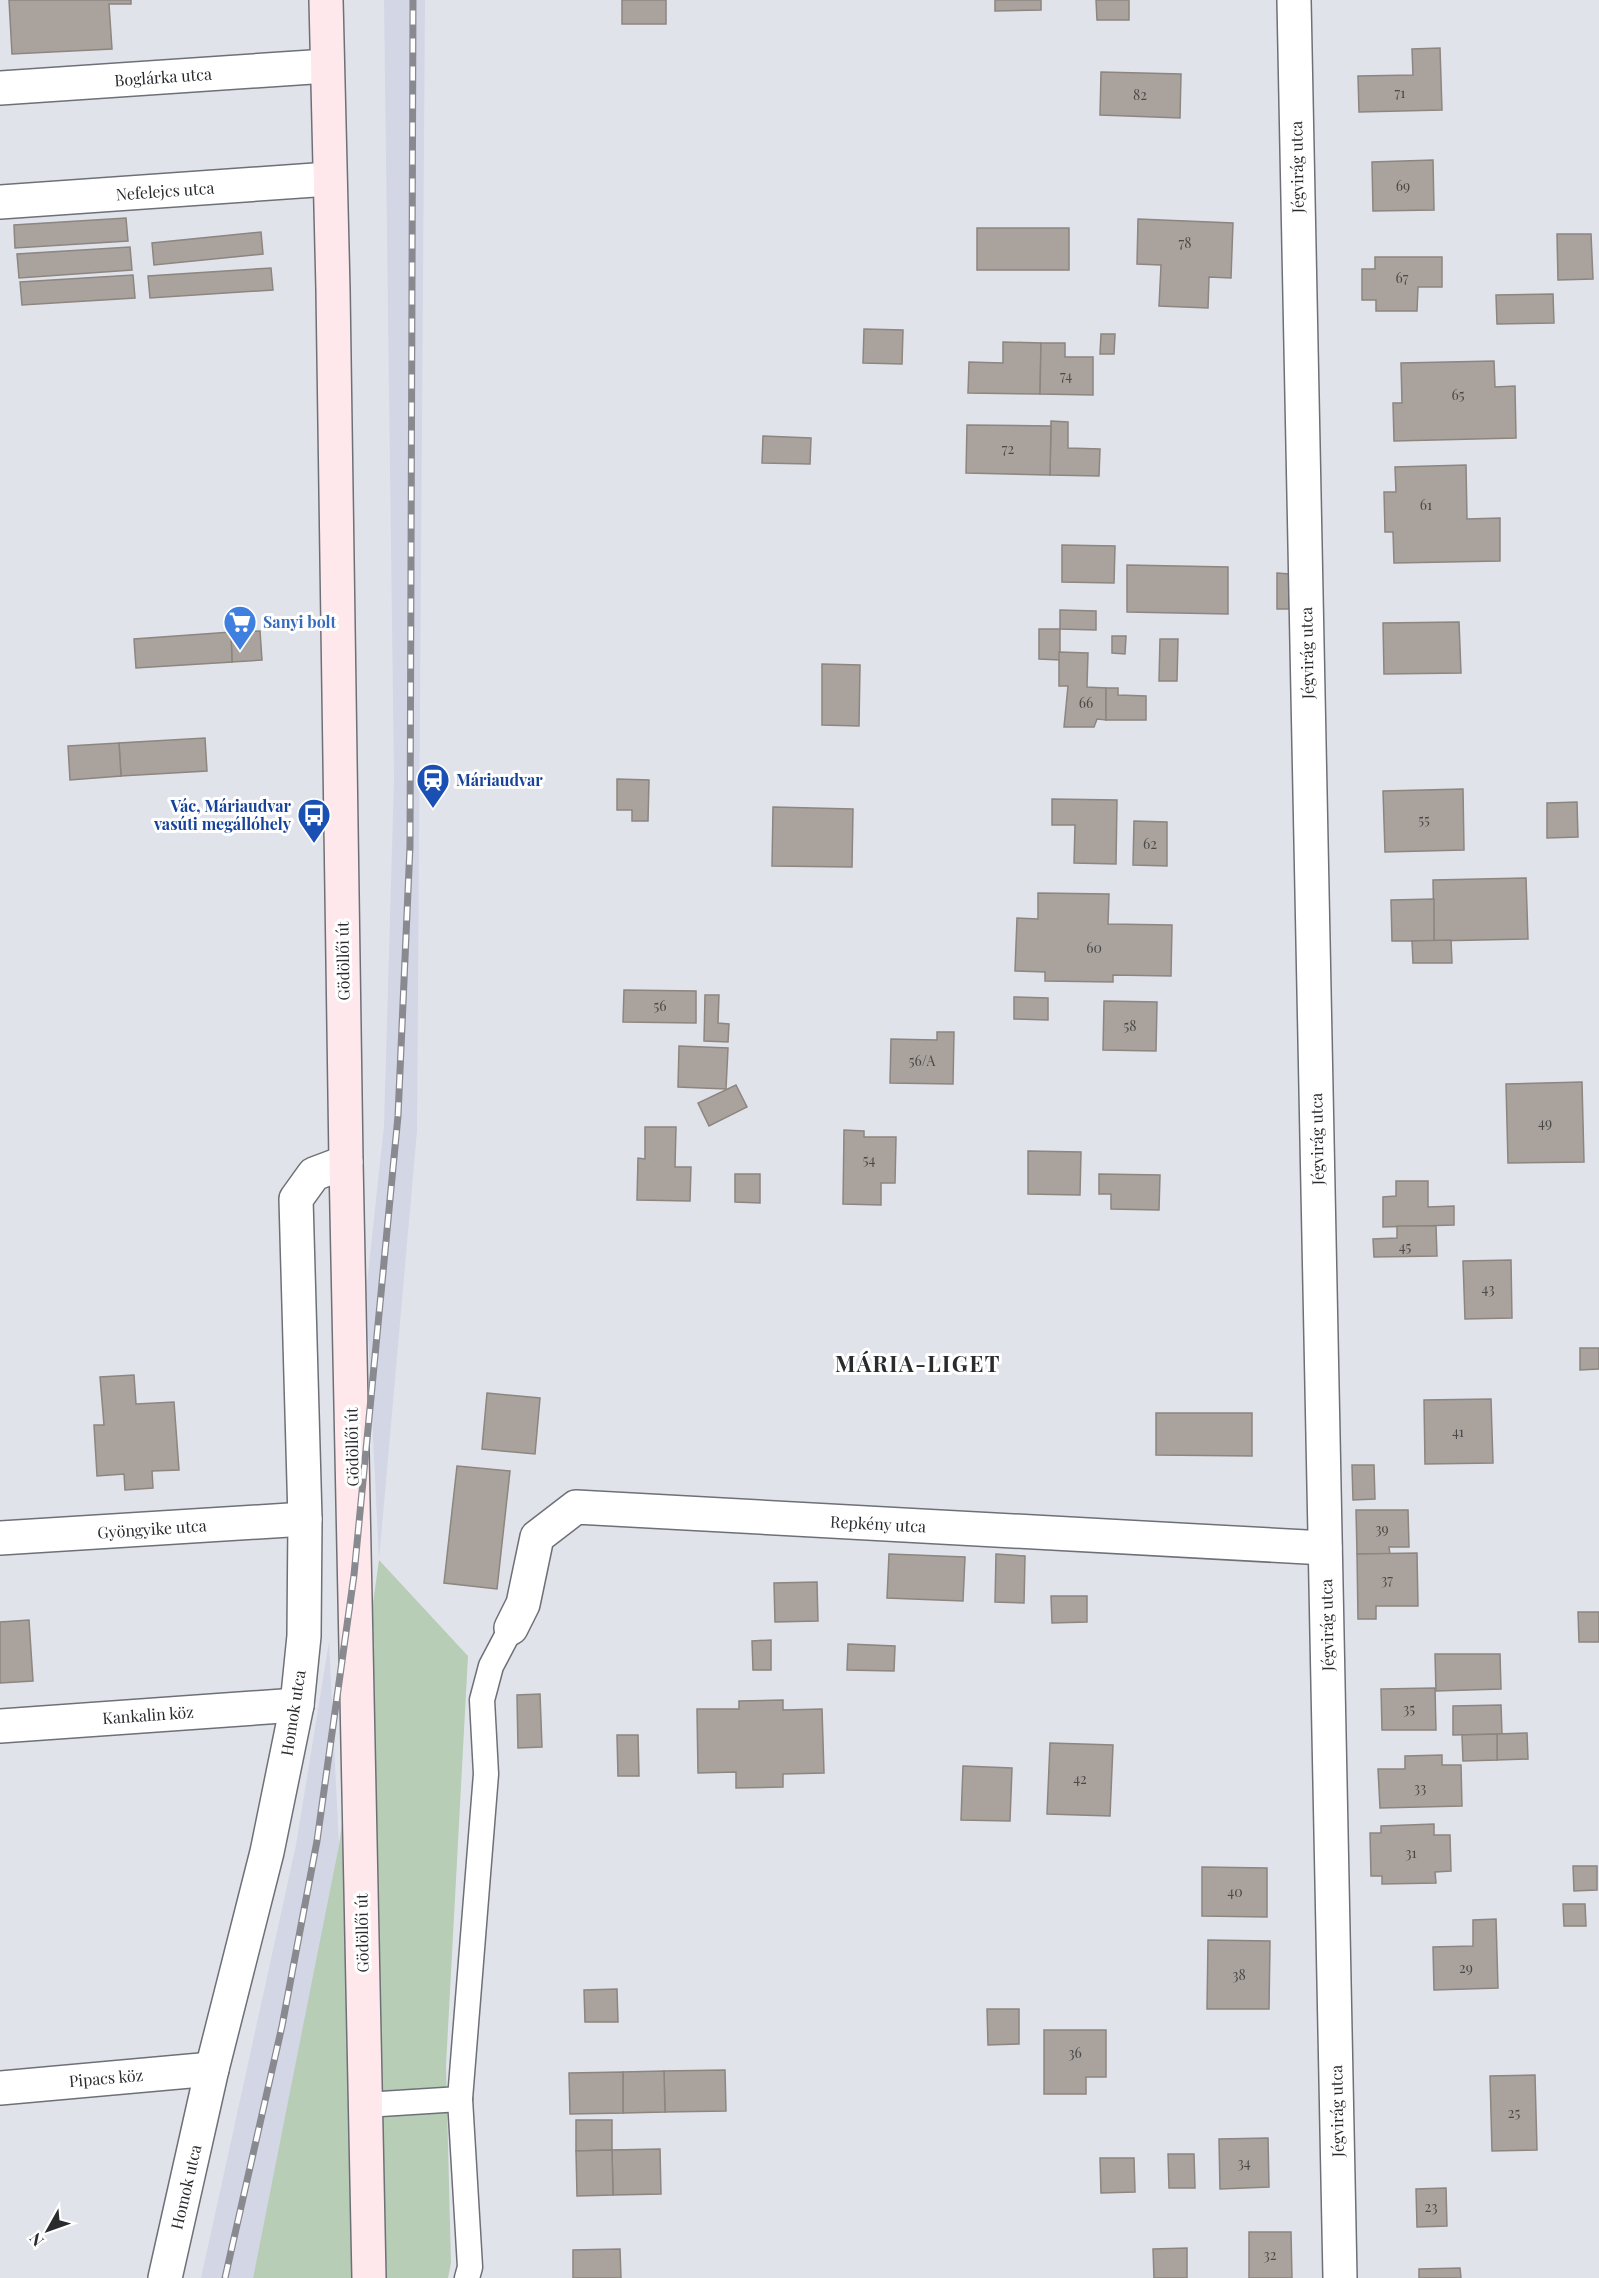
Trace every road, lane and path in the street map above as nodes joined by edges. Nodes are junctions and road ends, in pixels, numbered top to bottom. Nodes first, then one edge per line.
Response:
1 (326, 0) edge
2 (1294, 0) edge
3 (327, 66) junction
4 (0, 88) edge
5 (329, 179) junction
6 (0, 202) edge
7 (346, 1162) junction
8 (305, 1519) junction
9 (0, 1538) edge
10 (1325, 1548) junction
11 (511, 1628) joint
12 (297, 1705) junction
13 (0, 1726) edge
14 (213, 2069) junction
15 (0, 2088) edge
16 (460, 2099) junction
17 (365, 2105) junction
18 (165, 2278) edge
19 (369, 2278) edge
20 (467, 2278) edge
21 (1340, 2278) edge

1 - 3 main road, Gödöllői út
2 - 10 street, Jégvirág utca
3 - 4 street, Boglárka utca
3 - 5 main road, Gödöllői út
5 - 6 street, Nefelejcs utca
5 - 7 main road, Gödöllői út
7 - 8 street, Homok utca
7 - 17 main road, Gödöllői út
8 - 9 street, Gyöngyike utca
8 - 12 street, Homok utca
10 - 11 street, Repkény utca
10 - 21 street, Jégvirág utca
11 - 16 lane
12 - 13 street, Kankalin köz
12 - 14 street, Homok utca
14 - 15 street, Pipacs köz
14 - 18 street, Homok utca
16 - 17 lane
16 - 20 lane
17 - 19 main road, Gödöllői út

